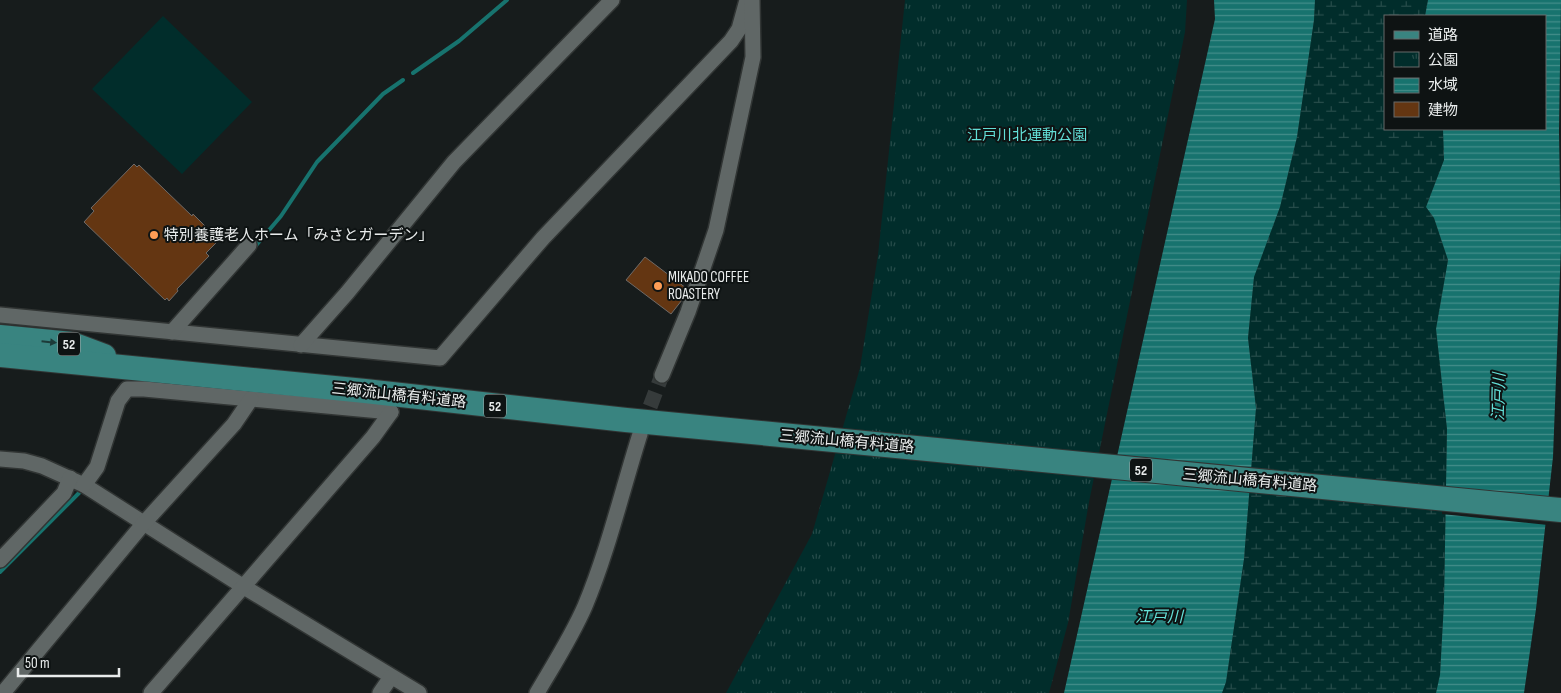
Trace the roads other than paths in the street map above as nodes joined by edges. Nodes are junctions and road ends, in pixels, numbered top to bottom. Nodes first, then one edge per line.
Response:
1 (612, 0) edge
2 (747, 0) edge
3 (752, 0) edge
4 (249, 246) dead end
5 (0, 315) edge
6 (172, 332) junction
7 (0, 337) edge
8 (301, 345) junction
9 (0, 355) edge
10 (134, 367) junction
11 (662, 375) tunnel mouth
12 (251, 399) junction
13 (633, 427) junction
14 (0, 459) edge
15 (70, 478) junction
16 (84, 485) junction
17 (1561, 510) edge
18 (144, 523) junction
19 (0, 560) edge
20 (244, 587) junction
21 (391, 677) junction
22 (4, 693) edge
23 (151, 693) edge
24 (380, 693) edge
25 (419, 693) edge
26 (537, 693) edge

1 - 8 street
2 - 8 street
3 - 11 street
4 - 6 street
5 - 6 street
6 - 8 street
7 -> 10 main road, 三郷流山橋有料道路 / 52
9 - 10 main road, 三郷流山橋有料道路 / 52
10 - 13 main road, 三郷流山橋有料道路 / 52
12 - 16 street
12 - 18 street
12 - 20 street
13 - 17 main road, 三郷流山橋有料道路 / 52
13 - 26 street
14 - 15 street
15 - 16 street
15 - 19 street
16 - 18 street
18 - 20 street
18 - 22 street
20 - 21 street
20 - 23 street
21 - 24 street
21 - 25 street

